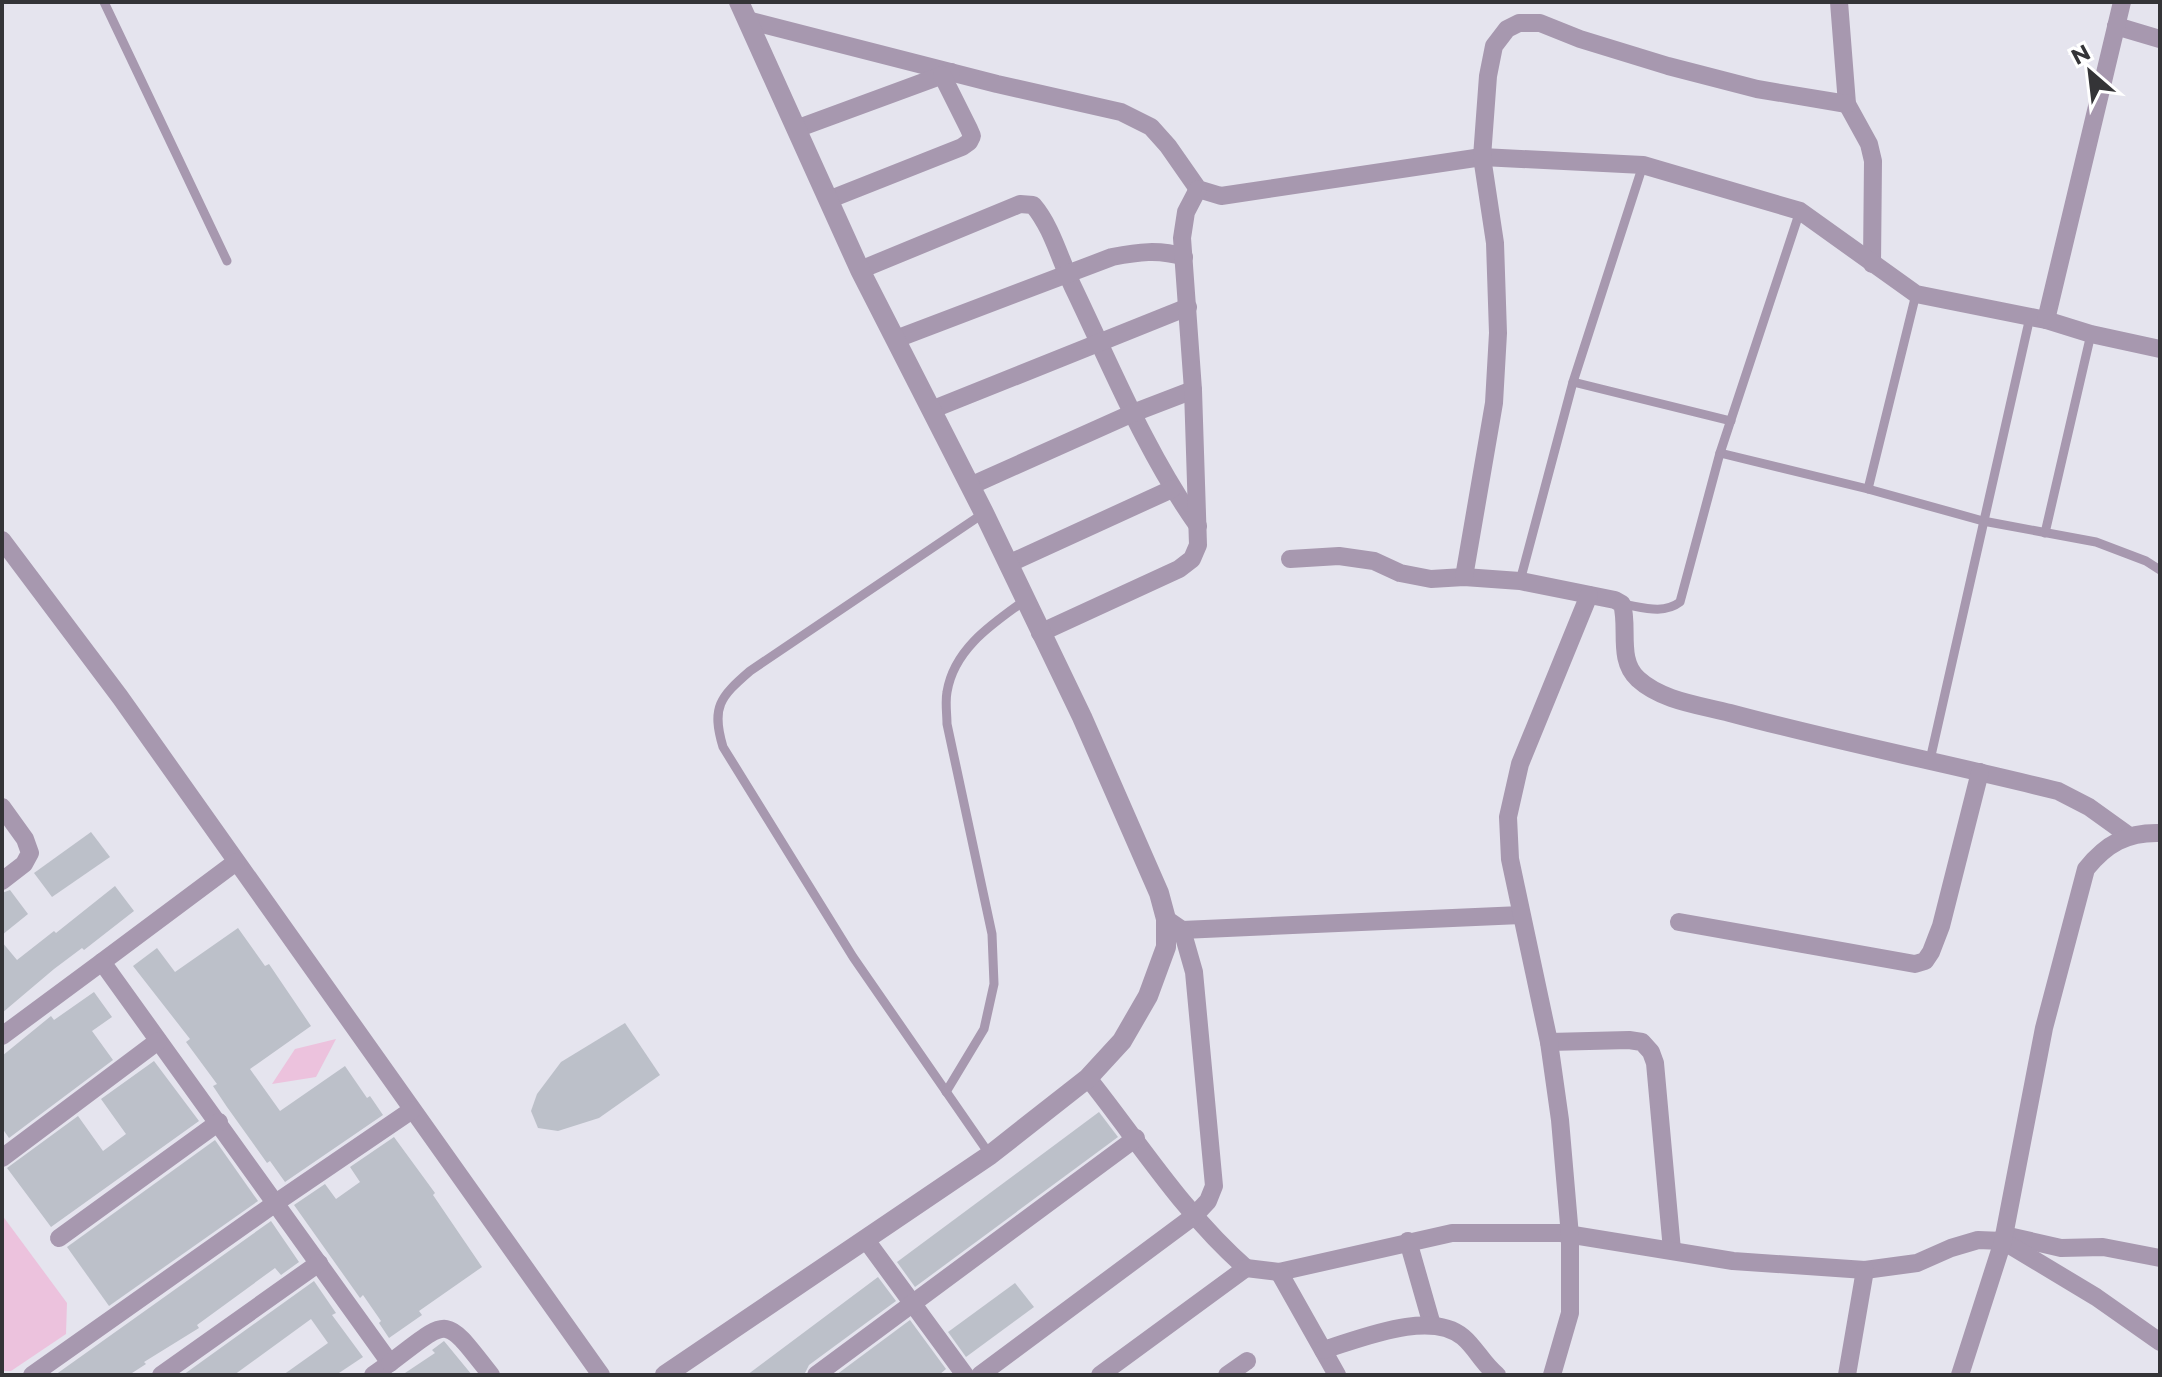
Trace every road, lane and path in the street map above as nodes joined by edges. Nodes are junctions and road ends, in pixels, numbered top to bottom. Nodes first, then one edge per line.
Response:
1 (104, 2) edge
2 (1839, 2) edge
3 (2122, 2) edge
4 (743, 11) edge
5 (2116, 26) junction
6 (2160, 39) edge
7 (946, 74) junction
8 (1847, 104) junction
9 (796, 129) junction
10 (1482, 157) junction
11 (1643, 165) junction
12 (1198, 189) junction
13 (828, 200) junction
14 (1800, 211) junction
15 (1184, 257) junction
16 (227, 261) dead end
17 (1872, 264) junction
18 (860, 270) junction
19 (1066, 273) junction
20 (1916, 294) junction
21 (1188, 307) junction
22 (2038, 319) junction
23 (2091, 334) junction
24 (896, 339) junction
25 (1100, 343) junction
26 (2160, 349) edge
27 (1573, 382) junction
28 (1193, 390) junction
29 (931, 410) junction
30 (1133, 413) junction
31 (1731, 421) junction
32 (1720, 453) junction
33 (970, 486) junction
34 (1172, 489) junction
35 (1868, 489) junction
36 (984, 513) junction
37 (1983, 521) junction
38 (1198, 526) junction
39 (2045, 533) junction
40 (2, 540) edge
41 (1290, 559) dead end
42 (1008, 564) junction
43 (2160, 570) edge
44 (1464, 577) junction
45 (1520, 581) junction
46 (1589, 595) junction
47 (1024, 601) junction
48 (1622, 604) junction
49 (1040, 633) junction
50 (1930, 760) junction
51 (1980, 772) junction
52 (2, 807) edge
53 (2160, 833) edge
54 (2128, 835) junction
55 (236, 862) junction
56 (2, 881) edge
57 (1521, 915) junction
58 (1679, 922) dead end
59 (1174, 925) junction
60 (102, 962) junction
61 (2, 1036) edge
62 (158, 1041) junction
63 (1549, 1042) junction
64 (1088, 1078) junction
65 (946, 1092) junction
66 (412, 1110) junction
67 (219, 1122) junction
68 (1136, 1138) junction
69 (990, 1155) junction
70 (2, 1158) edge
71 (277, 1202) junction
72 (1194, 1216) junction
73 (1570, 1236) junction
74 (59, 1238) dead end
75 (2004, 1238) junction
76 (866, 1240) junction
77 (1408, 1241) junction
78 (1672, 1250) junction
79 (2160, 1258) edge
80 (319, 1263) junction
81 (1246, 1268) junction
82 (1865, 1270) junction
83 (1279, 1272) junction
84 (914, 1303) junction
85 (1432, 1325) junction
86 (2160, 1342) edge
87 (1323, 1350) junction
88 (1247, 1361) dead end
89 (390, 1363) junction
90 (675, 1372) edge
91 (32, 1375) edge
92 (161, 1375) edge
93 (373, 1375) edge
94 (491, 1375) edge
95 (601, 1375) edge
96 (816, 1375) edge
97 (965, 1375) edge
98 (980, 1375) edge
99 (1100, 1375) edge
100 (1227, 1375) edge
101 (1337, 1375) edge
102 (1497, 1375) edge
103 (1552, 1375) edge
104 (1847, 1375) edge
105 (1960, 1375) edge

1 - 16 lane
2 - 8 street
3 - 5 street
4 - 7 street
4 - 9 street
5 - 6 street
5 - 22 street
7 - 9 street
7 - 12 street
7 - 13 street
8 - 10 street
8 - 17 street
9 - 13 street
10 - 11 street
10 - 12 street
10 - 44 street
11 - 14 street
11 - 27 lane
12 - 15 street
13 - 18 street
14 - 17 street
14 - 31 lane
15 - 19 street
15 - 21 street
17 - 20 street
18 - 19 street
18 - 24 street
19 - 24 street
19 - 25 street
20 - 22 street
20 - 35 lane
21 - 25 street
21 - 28 street
22 - 23 street
22 - 37 lane
23 - 26 street
23 - 39 lane
24 - 29 street
25 - 29 street
25 - 30 street
27 - 31 lane
27 - 45 lane
28 - 30 street
28 - 38 street
29 - 33 street
30 - 33 street
30 - 34 street
31 - 32 lane
32 - 35 lane
32 - 48 lane
33 - 36 street
34 - 38 street
34 - 42 street
35 - 37 lane
36 - 42 street
36 - 65 lane
37 - 39 lane
37 - 50 lane
38 - 49 street
39 - 43 lane
40 - 55 street
41 - 44 street
42 - 47 street
44 - 45 street
45 - 46 street
46 - 48 street
46 - 57 street
47 - 49 street
47 - 65 lane
48 - 50 street
49 - 59 street
50 - 51 street
51 - 54 street
51 - 58 street
52 - 56 street
53 - 54 street
54 - 75 street
55 - 60 street
55 - 66 street
57 - 59 street
57 - 63 street
59 - 64 street
59 - 72 street
60 - 61 street
60 - 62 street
62 - 67 street
62 - 70 street
63 - 73 street
63 - 78 street
64 - 68 street
64 - 69 street
65 - 69 lane
66 - 71 street
66 - 95 street
67 - 71 street
67 - 74 street
68 - 72 street
68 - 84 street
69 - 76 street
71 - 80 street
71 - 91 street
72 - 81 street
72 - 98 street
73 - 77 street
73 - 78 street
73 - 103 street
75 - 79 street
75 - 82 street
75 - 86 street
75 - 105 street
76 - 84 street
76 - 90 street
77 - 83 street
77 - 85 street
78 - 82 street
80 - 89 street
80 - 92 street
81 - 83 street
81 - 99 street
82 - 104 street
83 - 87 street
84 - 96 street
84 - 97 street
85 - 87 street
85 - 102 street
87 - 101 street
88 - 100 street
89 - 93 street
89 - 94 street

